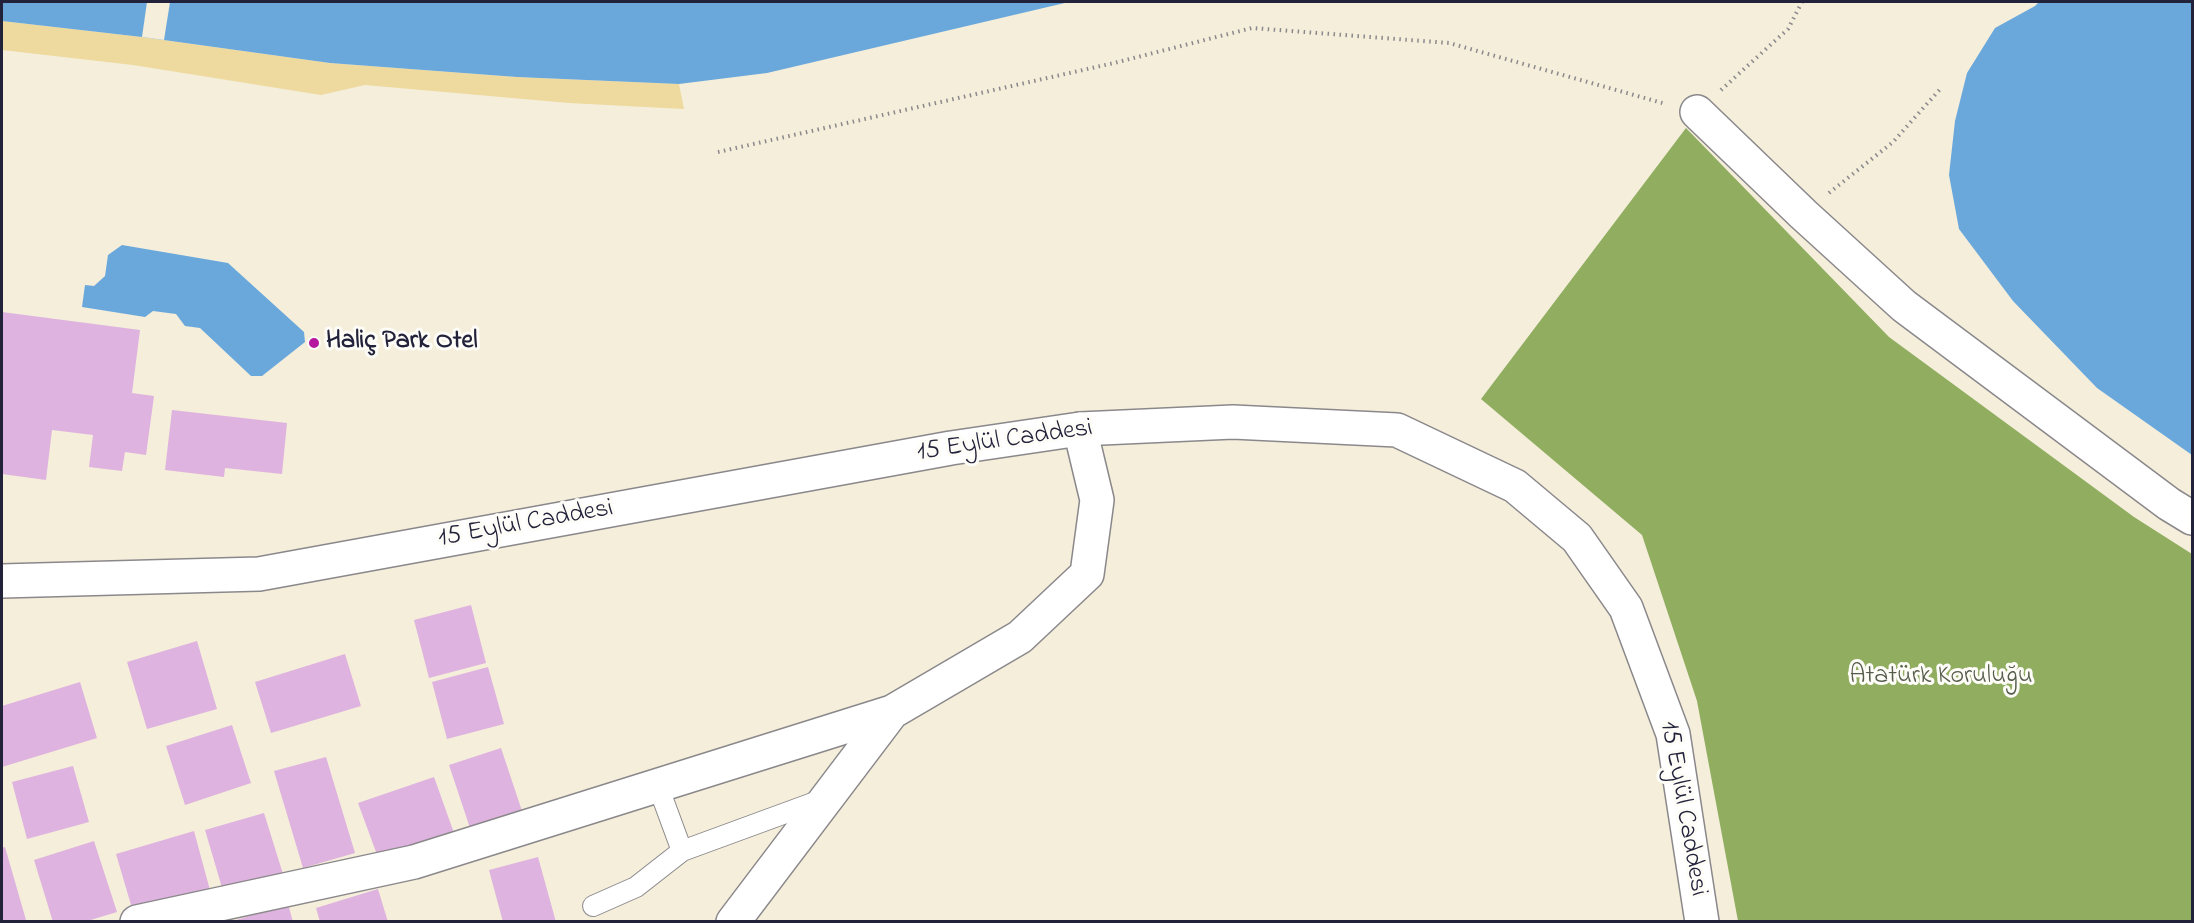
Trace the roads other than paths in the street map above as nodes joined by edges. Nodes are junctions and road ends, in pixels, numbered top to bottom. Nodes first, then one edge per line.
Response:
1 (1697, 112) road end
2 (1080, 429) junction
3 (2193, 518) edge
4 (2, 581) edge
5 (892, 712) junction
6 (658, 786) junction
7 (827, 798) junction
8 (682, 851) junction
9 (593, 906) dead end
10 (137, 921) edge
11 (734, 921) edge
12 (1702, 921) edge

1 - 3 street
2 - 4 street, 15 Eylül Caddesi
2 - 5 street
2 - 12 street, 15 Eylül Caddesi
5 - 6 street
5 - 7 street
6 - 8 lane
6 - 10 street
7 - 8 lane
7 - 11 street
8 - 9 lane

